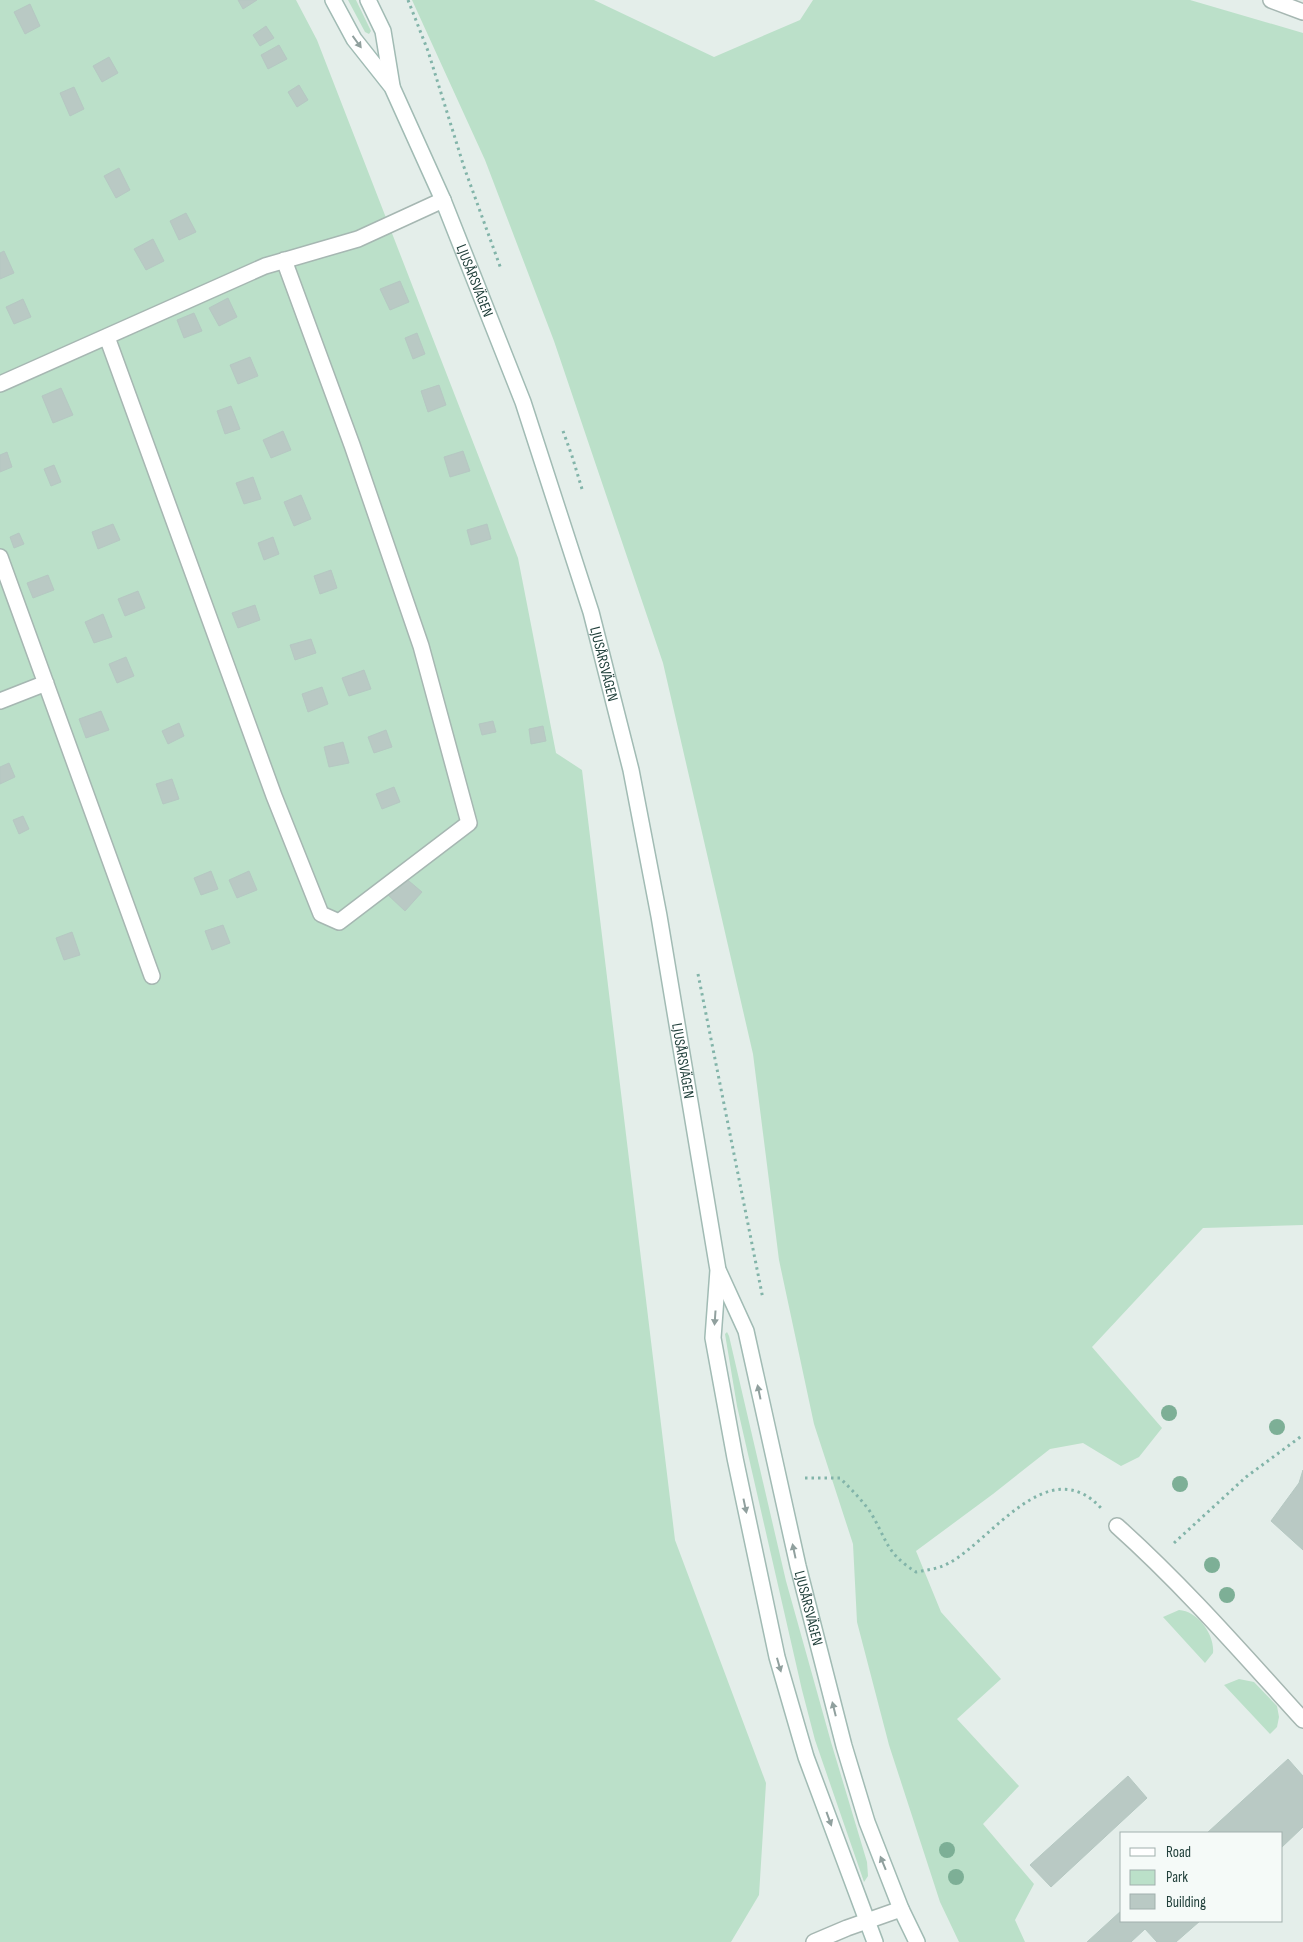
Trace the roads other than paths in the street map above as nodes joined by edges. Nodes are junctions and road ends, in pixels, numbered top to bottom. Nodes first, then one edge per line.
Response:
1 (333, 0) edge
2 (368, 0) edge
3 (1272, 0) edge
4 (1299, 7) edge
5 (392, 87) junction
6 (443, 200) junction
7 (284, 260) junction
8 (107, 337) junction
9 (0, 384) edge
10 (0, 557) edge
11 (46, 683) junction
12 (0, 701) edge
13 (152, 976) dead end
14 (718, 1270) junction
15 (1117, 1526) road end
16 (1303, 1720) edge
17 (902, 1908) junction
18 (866, 1920) junction
19 (814, 1942) edge
20 (875, 1942) edge
21 (917, 1942) edge

1 -> 5 main road, LJUSÅRSVÄGEN
2 - 5 main road, LJUSÅRSVÄGEN
3 - 4 main road
5 - 6 main road, LJUSÅRSVÄGEN
6 - 7 main road
6 - 14 main road, LJUSÅRSVÄGEN
7 - 8 main road
7 - 8 main road
8 - 9 main road
10 - 11 main road
11 - 12 main road
11 - 13 main road
17 -> 14 main road, LJUSÅRSVÄGEN
14 -> 18 main road, LJUSÅRSVÄGEN
15 - 16 main road
17 - 18 main road
17 - 21 main road, LJUSÅRSVÄGEN
18 - 19 main road
18 - 20 main road, LJUSÅRSVÄGEN

